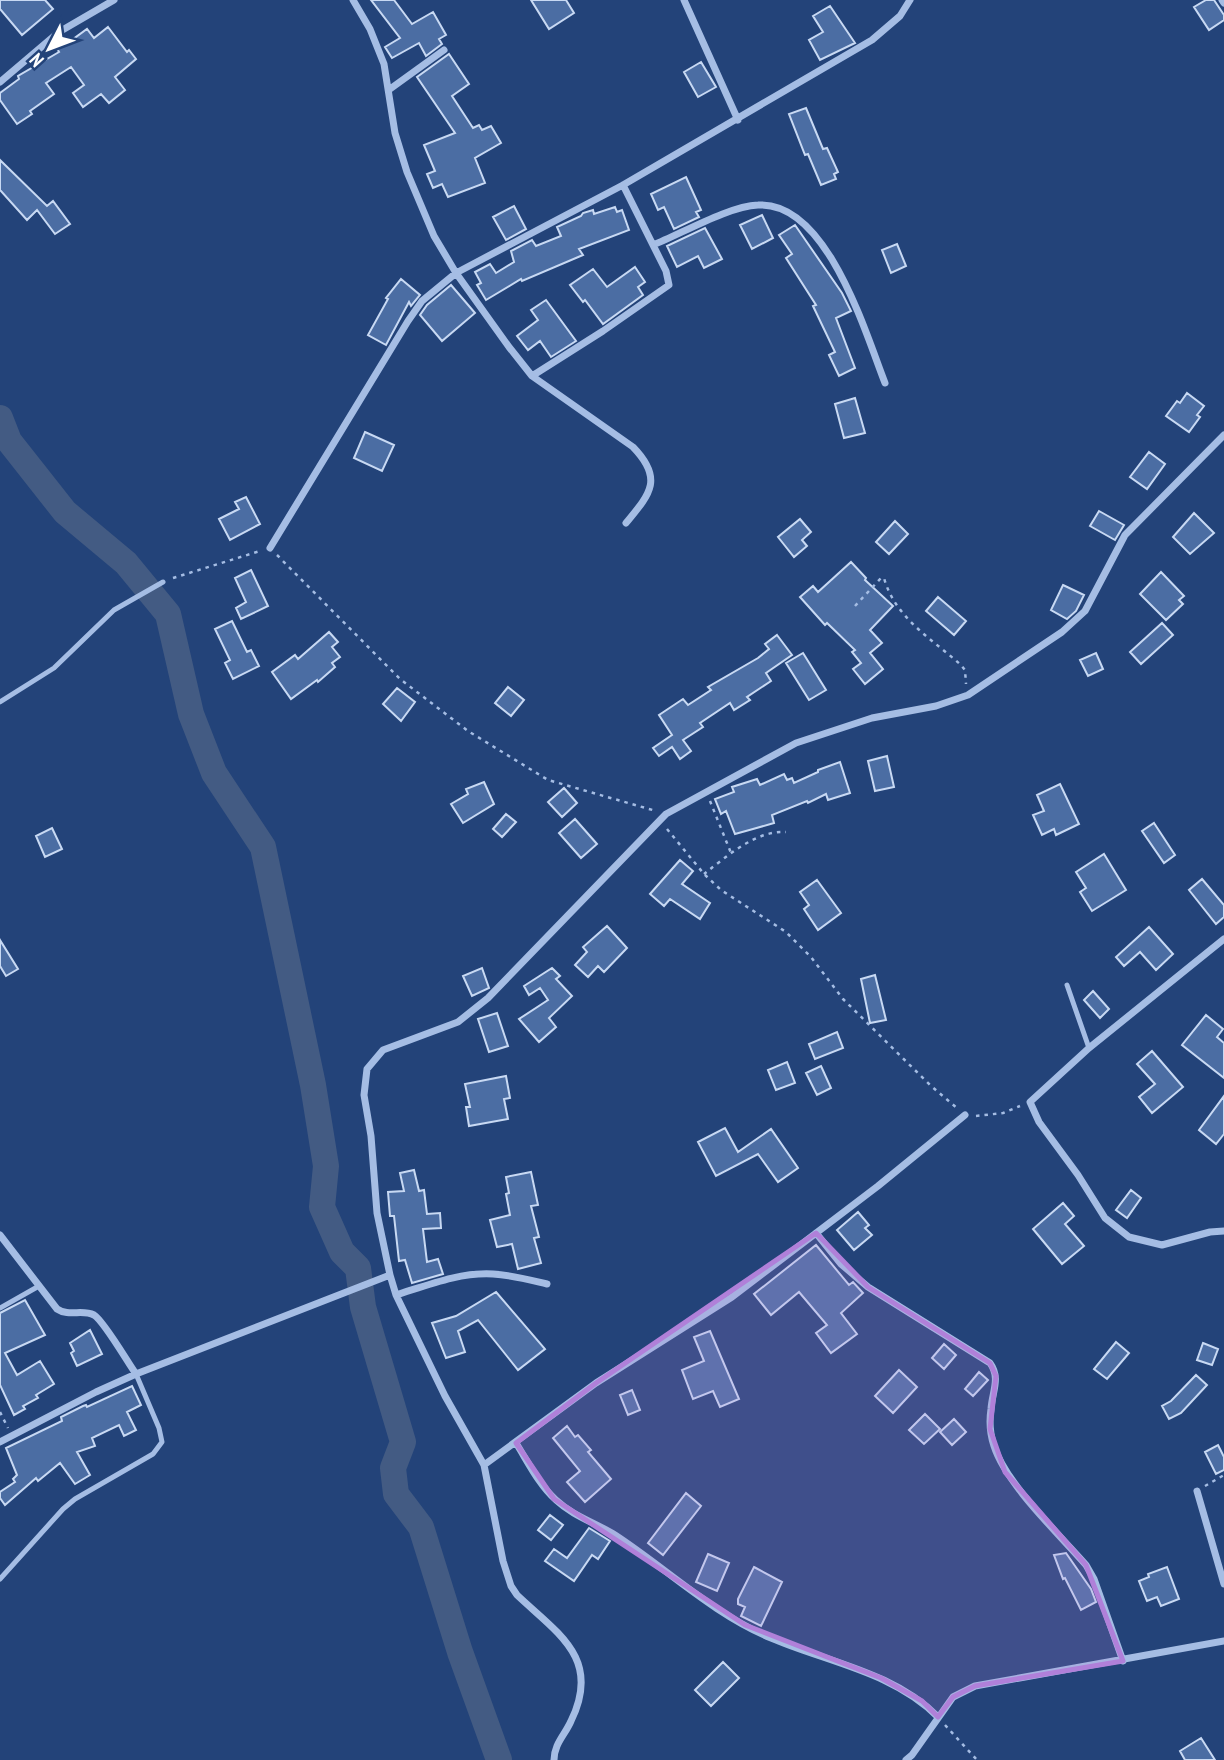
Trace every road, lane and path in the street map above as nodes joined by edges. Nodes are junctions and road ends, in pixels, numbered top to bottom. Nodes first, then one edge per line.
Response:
1 (114, 0) edge
2 (353, 0) edge
3 (684, 0) edge
4 (910, 0) edge
5 (444, 50) dead end
6 (0, 82) edge
7 (390, 89) junction
8 (738, 120) junction
9 (623, 185) junction
10 (653, 245) junction
11 (456, 273) junction
12 (532, 376) junction
13 (886, 383) dead end
14 (1224, 435) edge
15 (626, 523) dead end
16 (270, 548) junction
17 (163, 582) joint
18 (855, 606) dead end
19 (968, 695) junction
20 (0, 702) edge
21 (707, 793) junction
22 (666, 814) junction
23 (659, 822) junction
24 (786, 832) dead end
25 (732, 853) junction
26 (704, 874) junction
27 (1224, 939) edge
28 (1067, 985) dead end
29 (1089, 1048) junction
30 (1030, 1101) junction
31 (965, 1115) junction
32 (1224, 1231) edge
33 (816, 1233) junction
34 (0, 1236) edge
35 (390, 1275) junction
36 (547, 1284) dead end
37 (38, 1286) junction
38 (396, 1295) junction
39 (0, 1308) edge
40 (136, 1374) junction
41 (0, 1412) edge
42 (12, 1436) junction
43 (0, 1442) edge
44 (516, 1443) junction
45 (484, 1465) junction
46 (1224, 1475) edge
47 (1196, 1491) joint
48 (0, 1579) edge
49 (1224, 1584) edge
50 (1224, 1641) edge
51 (1123, 1661) junction
52 (938, 1717) junction
53 (554, 1760) edge
54 (906, 1760) edge
55 (977, 1760) edge

1 - 6 street
2 - 7 street
3 - 8 street
4 - 8 street
5 - 7 street
7 - 11 street
8 - 9 street
9 - 10 street
9 - 11 street
10 - 12 street
10 - 13 street
11 - 12 street
11 - 16 street
12 - 15 street
14 - 19 street
16 - 17 path
16 - 22 path
17 - 20 lane
18 - 19 path
19 - 21 street
21 - 22 street
21 - 25 path
22 - 23 street
23 - 26 path
23 - 35 street
24 - 25 path
25 - 26 path
26 - 31 path
27 - 29 street
28 - 29 lane
29 - 30 street
30 - 31 path
30 - 32 street
31 - 33 street
33 - 44 street
33 - 51 street
34 - 37 street
35 - 38 street
35 - 40 street
36 - 38 street
37 - 39 lane
37 - 40 street
38 - 45 street
40 - 42 street
40 - 48 lane
41 - 42 path
42 - 43 street
44 - 45 street
44 - 52 street
45 - 53 street
46 - 47 path
47 - 49 street
50 - 51 street
51 - 52 street
52 - 54 street
52 - 55 path

